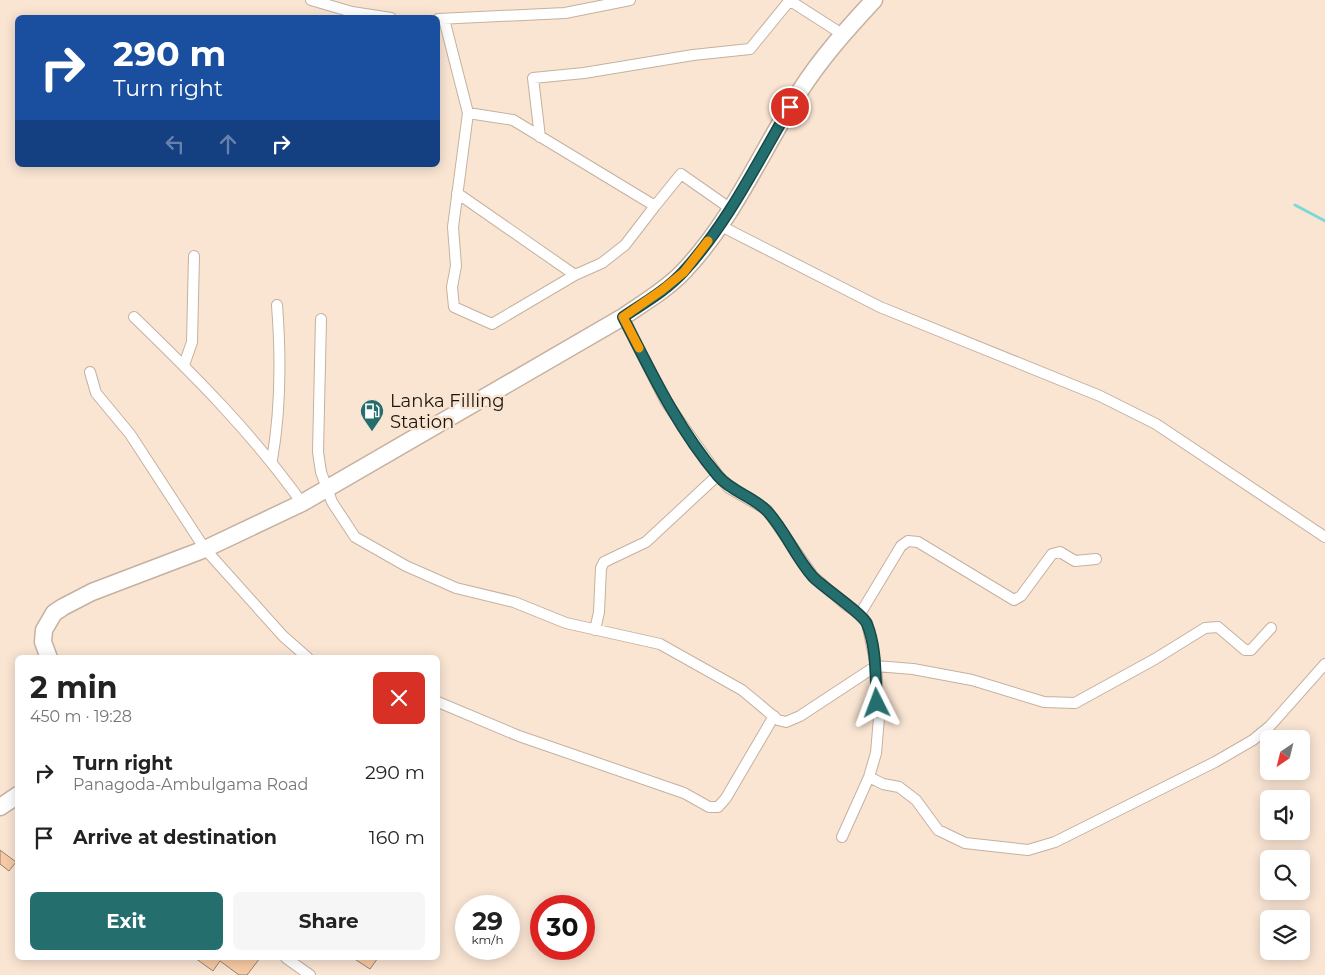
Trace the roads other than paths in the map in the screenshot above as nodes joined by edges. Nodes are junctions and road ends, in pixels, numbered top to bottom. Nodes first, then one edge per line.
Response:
1 (311, 0) edge
2 (630, 0) edge
3 (789, 0) edge
4 (874, 0) edge
5 (372, 15) edge
6 (441, 19) edge
7 (842, 34) junction
8 (468, 113) junction
9 (540, 137) junction
10 (457, 193) junction
11 (655, 206) junction
12 (730, 209) junction
13 (721, 226) junction
14 (194, 256) dead end
15 (575, 275) junction
16 (277, 305) dead end
17 (134, 317) dead end
18 (623, 317) junction
19 (321, 319) dead end
20 (184, 365) junction
21 (90, 372) dead end
22 (272, 460) junction
23 (718, 475) junction
24 (326, 488) junction
25 (302, 502) junction
26 (1325, 537) edge
27 (205, 549) junction
28 (1096, 559) dead end
29 (860, 614) junction
30 (1271, 628) dead end
31 (595, 630) junction
32 (48, 655) edge
33 (305, 655) edge
34 (1325, 664) edge
35 (876, 666) junction
36 (440, 703) edge
37 (774, 716) junction
38 (869, 777) junction
39 (15, 797) edge
40 (0, 807) edge
41 (842, 837) dead end
42 (289, 960) edge
43 (310, 975) edge

1 - 5 street
2 - 6 street
3 - 7 street
3 - 9 street
4 - 7 main road
6 - 8 street
7 - 12 main road
8 - 9 street
8 - 10 street
9 - 11 street
10 - 15 street
10 - 15 street
11 - 12 street
11 - 15 street
12 - 13 main road
13 - 18 main road
13 - 26 street
14 - 20 street
16 - 22 street
17 - 20 street
18 - 23 street
18 - 24 main road
19 - 24 street
20 - 22 street
21 - 27 street
22 - 25 street
23 - 29 street
23 - 31 street
24 - 25 main road
24 - 31 street
25 - 27 main road
27 - 32 main road
27 - 33 street
28 - 29 street
29 - 35 street
30 - 35 street
31 - 37 street
34 - 38 street
35 - 37 street
35 - 38 street
36 - 37 street
38 - 41 street
39 - 40 main road
42 - 43 street

